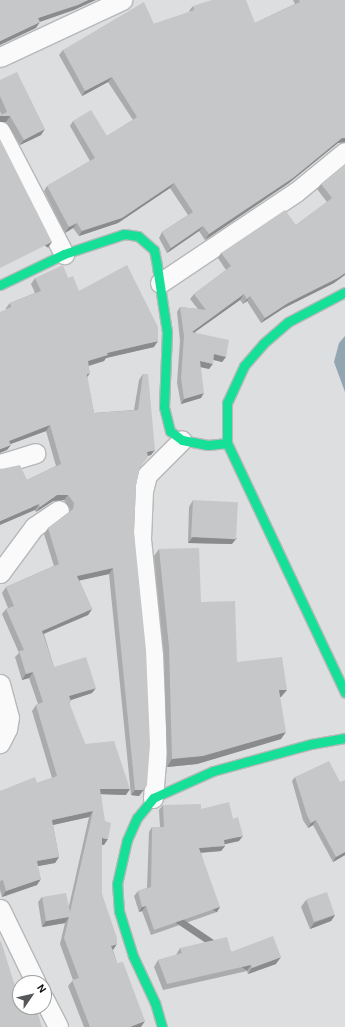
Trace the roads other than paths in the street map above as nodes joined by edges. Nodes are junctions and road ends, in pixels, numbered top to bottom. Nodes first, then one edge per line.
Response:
1 (122, 0) edge
2 (0, 56) edge
3 (0, 131) edge
4 (345, 152) edge
5 (64, 254) junction
6 (160, 283) junction
7 (0, 286) edge
8 (345, 292) edge
9 (182, 440) junction
10 (227, 443) junction
11 (35, 453) dead end
12 (0, 464) edge
13 (59, 510) dead end
14 (0, 573) edge
15 (0, 684) edge
16 (345, 693) edge
17 (345, 738) edge
18 (0, 743) edge
19 (153, 798) junction
20 (0, 909) edge
21 (32, 975) edge
22 (52, 1015) edge
23 (58, 1027) edge
24 (162, 1027) edge

1 - 2 street
3 - 5 street
4 - 6 street
5 - 6 street
5 - 7 street
6 - 9 street
8 - 10 street
9 - 10 street
9 - 19 street
10 - 16 street
11 - 12 street
13 - 14 street
15 - 18 street
17 - 19 street
19 - 24 street
20 - 21 street
22 - 23 street

